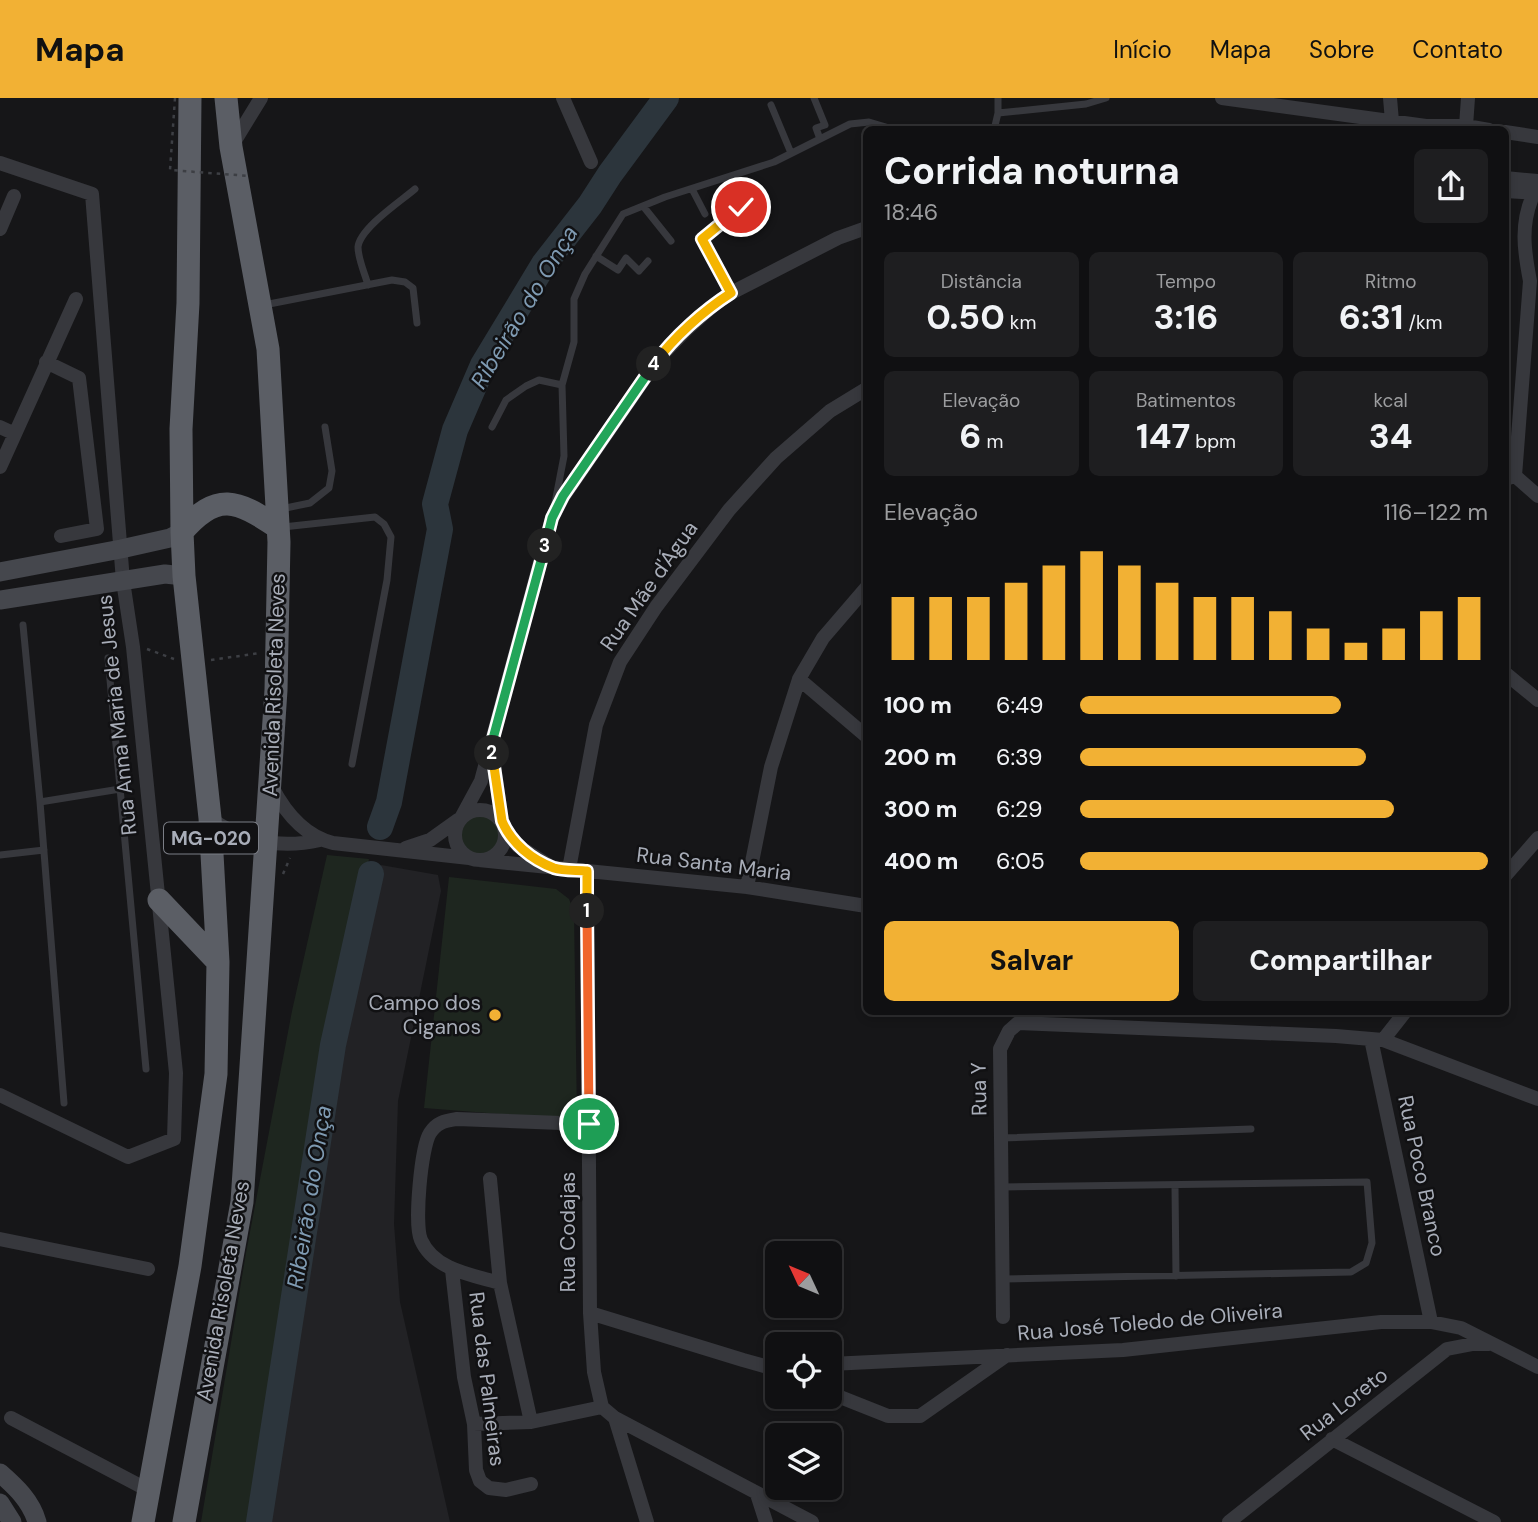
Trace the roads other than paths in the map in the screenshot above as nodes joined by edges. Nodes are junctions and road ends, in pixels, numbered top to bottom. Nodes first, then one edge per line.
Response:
1 (190, 98) edge
2 (261, 98) edge
3 (563, 98) edge
4 (814, 98) edge
5 (998, 98) edge
6 (1106, 98) edge
7 (1222, 98) edge
8 (1390, 98) edge
9 (1468, 98) edge
10 (1091, 100) edge
11 (771, 105) dead end
12 (226, 107) edge
13 (998, 113) junction
14 (1392, 121) junction
15 (882, 126) edge
16 (995, 126) edge
17 (1466, 126) joint
18 (1509, 133) edge
19 (1538, 137) edge
20 (820, 139) junction
21 (231, 147) junction
22 (791, 153) junction
23 (591, 162) dead end
24 (0, 163) edge
25 (734, 176) junction
26 (1509, 179) edge
27 (415, 189) dead end
28 (692, 189) junction
29 (1537, 189) edge
30 (1509, 192) edge
31 (13, 196) dead end
32 (643, 206) junction
33 (741, 207) dead end
34 (705, 214) dead end
35 (763, 221) dead end
36 (0, 229) edge
37 (863, 229) edge
38 (671, 241) dead end
39 (596, 256) junction
40 (648, 261) dead end
41 (1534, 284) edge
42 (368, 285) junction
43 (731, 293) junction
44 (76, 299) dead end
45 (260, 306) junction
46 (417, 323) dead end
47 (47, 362) junction
48 (562, 385) junction
49 (863, 391) edge
50 (325, 427) dead end
51 (492, 427) dead end
52 (7, 430) edge
53 (0, 467) edge
54 (1509, 467) edge
55 (1509, 475) edge
56 (1538, 496) edge
57 (552, 518) junction
58 (277, 519) junction
59 (182, 532) junction
60 (61, 536) dead end
61 (121, 549) junction
62 (0, 572) edge
63 (184, 576) junction
64 (123, 581) junction
65 (863, 591) edge
66 (0, 600) edge
67 (23, 625) dead end
68 (108, 658) dead end
69 (1509, 676) edge
70 (799, 679) junction
71 (1538, 700) edge
72 (863, 733) edge
73 (491, 746) junction
74 (352, 764) dead end
75 (270, 784) junction
76 (120, 789) junction
77 (40, 802) junction
78 (210, 818) junction
79 (461, 818) junction
80 (503, 825) junction
81 (1538, 838) edge
82 (327, 841) junction
83 (267, 842) junction
84 (44, 850) junction
85 (393, 850) junction
86 (0, 855) edge
87 (474, 859) junction
88 (562, 869) junction
89 (587, 871) junction
90 (1509, 871) edge
91 (747, 887) junction
92 (159, 900) junction
93 (863, 905) edge
94 (218, 962) junction
95 (1402, 1015) edge
96 (1377, 1039) junction
97 (146, 1069) dead end
98 (0, 1095) edge
99 (1538, 1099) edge
100 (64, 1103) dead end
101 (589, 1124) junction
102 (1251, 1129) dead end
103 (1001, 1138) junction
104 (490, 1179) dead end
105 (1175, 1186) junction
106 (1001, 1187) junction
107 (0, 1239) edge
108 (148, 1269) dead end
109 (453, 1270) junction
110 (1176, 1276) junction
111 (1002, 1279) junction
112 (500, 1283) junction
113 (590, 1313) junction
114 (1003, 1317) dead end
115 (1431, 1322) junction
116 (1494, 1344) junction
117 (1007, 1355) junction
118 (842, 1363) edge
119 (765, 1365) edge
120 (1538, 1367) edge
121 (842, 1398) edge
122 (602, 1407) junction
123 (11, 1418) dead end
124 (615, 1418) junction
125 (531, 1422) junction
126 (474, 1424) junction
127 (1332, 1439) junction
128 (0, 1473) edge
129 (531, 1484) dead end
130 (148, 1490) junction
131 (757, 1494) junction
132 (0, 1503) edge
133 (12, 1522) edge
134 (37, 1522) edge
135 (143, 1522) edge
136 (184, 1522) edge
137 (648, 1522) edge
138 (766, 1522) edge
139 (812, 1522) edge
140 (1229, 1522) edge
141 (1494, 1522) edge

1 - 59 highway, Avenida Risoleta Neves / MG-020
2 - 12 street
2 - 21 street
3 - 23 street
4 - 20 lane
5 - 13 lane
6 - 10 lane
7 - 14 street
8 - 14 street
9 - 17 street
10 - 13 lane
11 - 22 lane
12 - 21 highway, Avenida Risoleta Neves / MG-020
13 - 16 lane
14 - 17 street
15 - 20 lane
18 - 19 street
20 - 22 lane
21 - 45 highway, Avenida Risoleta Neves / MG-020
22 - 25 lane
24 - 61 street, Rua Anna Maria de Jesus
25 - 28 lane
25 - 35 lane
26 - 29 street
27 - 42 lane
28 - 32 lane
28 - 34 lane
29 - 30 street
29 - 41 street
31 - 36 street
32 - 38 lane
32 - 39 lane
33 - 43 lane
37 - 43 street
39 - 40 lane
39 - 48 lane
41 - 54 street
42 - 45 lane
42 - 46 lane
43 - 57 street
44 - 47 street
45 - 58 highway, Avenida Risoleta Neves / MG-020
47 - 52 street
47 - 60 street
48 - 51 lane
48 - 57 lane
49 - 88 street, Rua Mãe d'Água
50 - 58 lane
52 - 53 street
55 - 56 street
57 - 73 street
58 - 59 highway
58 - 74 lane
58 - 75 highway, Avenida Risoleta Neves / MG-020
59 - 61 main road
59 - 63 highway, Avenida Risoleta Neves / MG-020
61 - 62 main road
61 - 64 street, Rua Anna Maria de Jesus
63 - 64 main road
63 - 78 highway, Avenida Risoleta Neves / MG-020
64 - 66 main road
64 - 92 street, Rua Anna Maria de Jesus
65 - 70 street
67 - 77 lane
68 - 76 lane
69 - 71 street
70 - 72 street
70 - 91 street
73 - 79 street
73 - 80 street
75 - 82 street
75 - 83 highway, Avenida Risoleta Neves / MG-020
76 - 77 lane
76 - 97 lane
77 - 84 lane
78 - 83 street, Rua Santa Maria
78 - 94 highway, Avenida Risoleta Neves / MG-020
79 - 80 street
79 - 85 street, Rua Santa Maria
79 - 87 street
80 - 87 street
80 - 88 street, Rua Santa Maria
81 - 90 street
82 - 83 street, Rua Santa Maria
82 - 85 street, Rua Santa Maria
83 - 136 highway, Avenida Risoleta Neves / MG-020
84 - 86 lane
84 - 100 lane
85 - 87 street, Rua Santa Maria
87 - 88 street, Rua Santa Maria
88 - 89 street, Rua Santa Maria
89 - 91 street, Rua Santa Maria
89 - 101 street, Rua Codajas
91 - 93 street, Rua Santa Maria
92 - 94 highway
92 - 98 street, Rua Anna Maria de Jesus
94 - 130 highway, Avenida Risoleta Neves / MG-020
95 - 96 street
96 - 99 street
96 - 103 street, Rua Y
96 - 115 street, Rua Poco Branco
101 - 109 street
101 - 113 street, Rua Codajas
102 - 103 lane
103 - 106 street, Rua Y
104 - 112 street
105 - 106 lane
105 - 110 lane
105 - 110 lane
106 - 111 street, Rua Y
107 - 108 street
109 - 112 street
109 - 126 street, Rua das Palmeiras
110 - 111 lane
111 - 114 street, Rua Y
112 - 125 street
113 - 119 street
113 - 122 street, Rua Codajas
115 - 116 street
115 - 117 street, Rua José Toledo de Oliveira
116 - 120 street
116 - 127 street, Rua Loreto
117 - 118 street, Rua José Toledo de Oliveira
117 - 121 street
122 - 124 street
122 - 125 street
123 - 130 street
124 - 131 street
124 - 137 street
125 - 126 street
126 - 129 street, Rua das Palmeiras
127 - 140 street, Rua Loreto
127 - 141 street
128 - 134 main road
130 - 135 highway, Avenida Risoleta Neves / MG-020
131 - 138 street
131 - 139 street
132 - 133 main road

